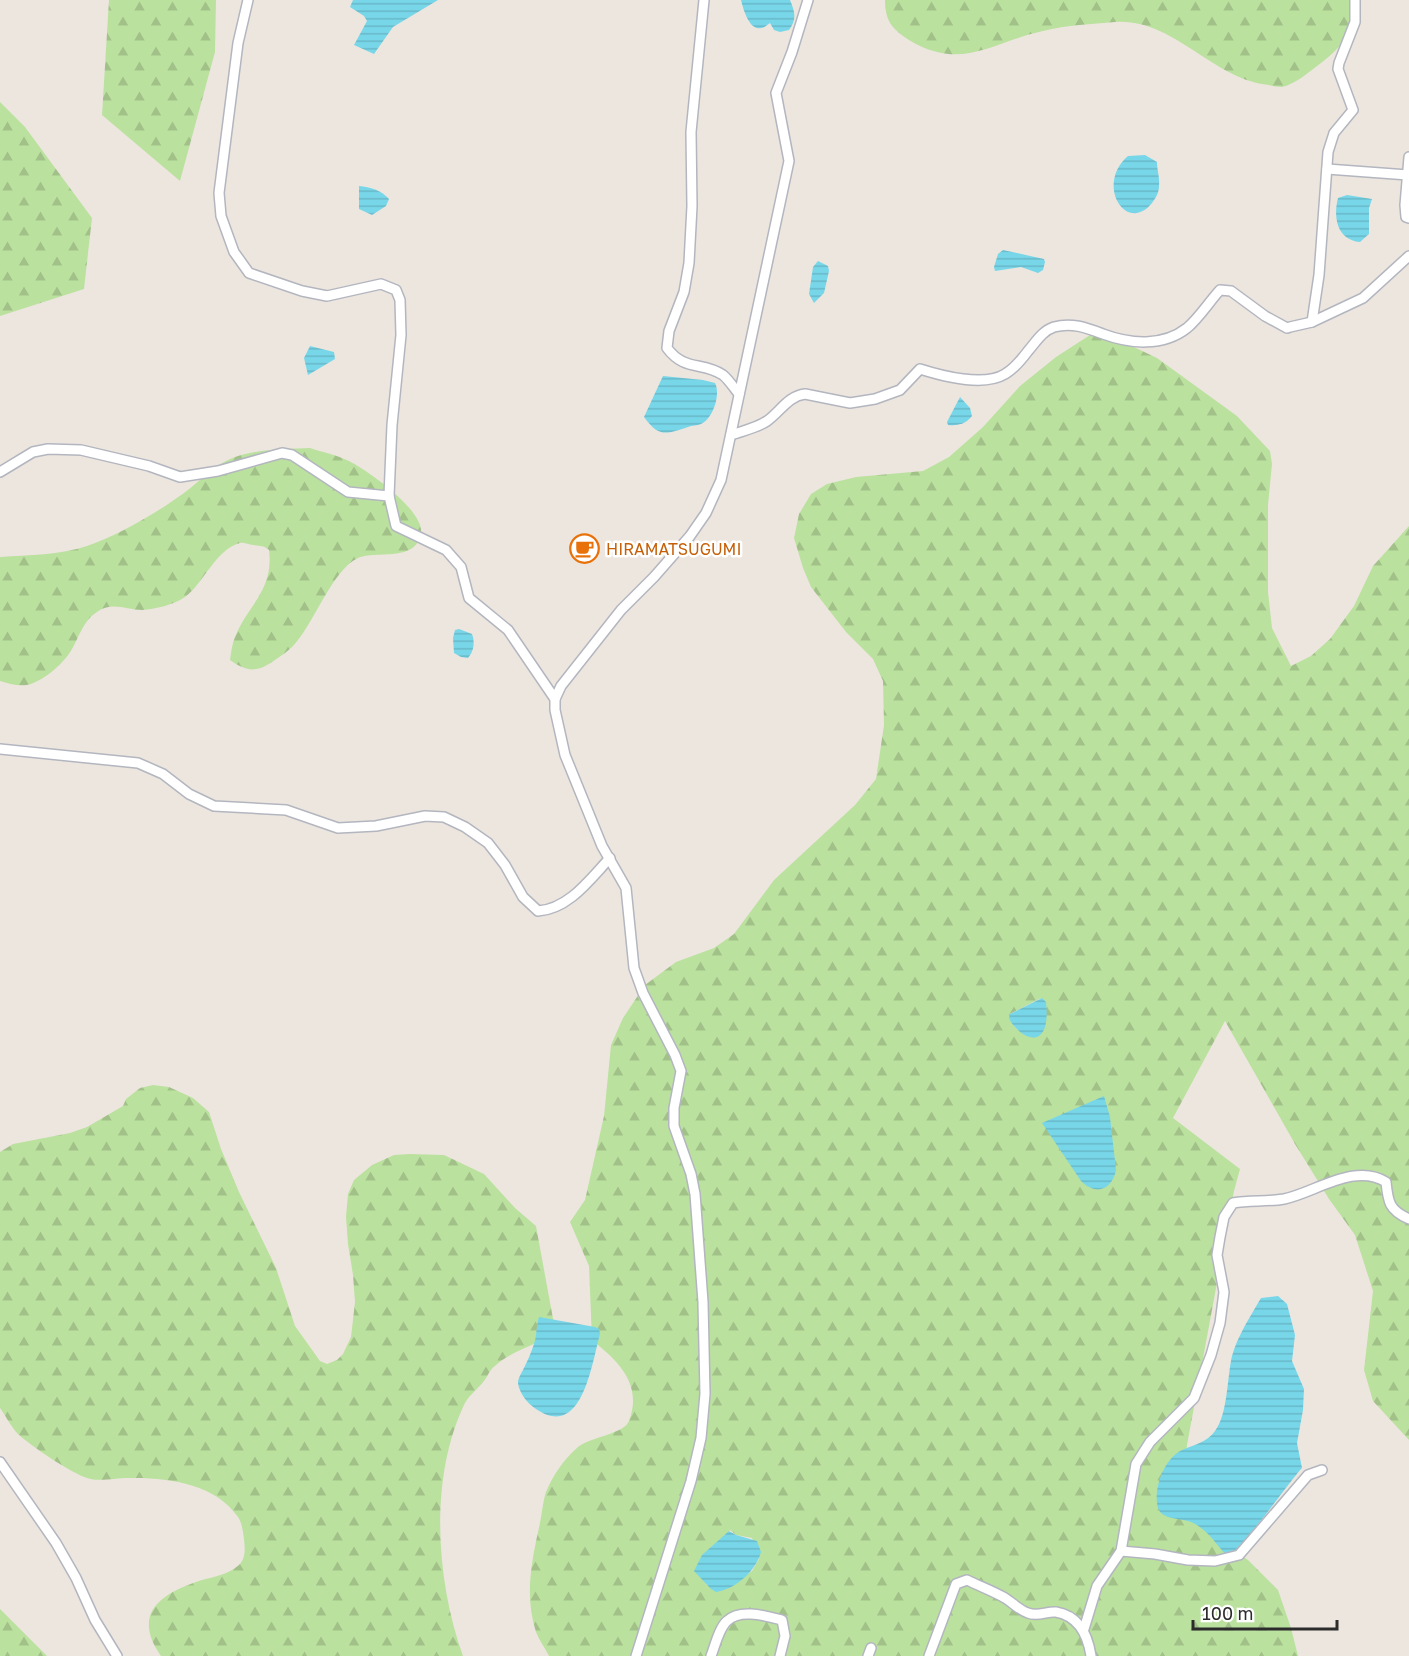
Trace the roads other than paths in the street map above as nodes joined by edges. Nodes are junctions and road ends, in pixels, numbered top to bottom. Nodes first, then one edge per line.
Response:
1 (248, 0) edge
2 (704, 0) edge
3 (808, 0) edge
4 (1355, 0) edge
5 (1409, 157) edge
6 (1328, 169) junction
7 (1408, 175) edge
8 (1409, 218) edge
9 (1409, 256) edge
10 (1312, 322) junction
11 (739, 394) junction
12 (730, 435) junction
13 (0, 471) edge
14 (388, 496) junction
15 (555, 699) junction
16 (0, 749) edge
17 (610, 858) junction
18 (1409, 1219) edge
19 (0, 1462) edge
20 (1322, 1470) dead end
21 (1121, 1551) junction
22 (1084, 1629) junction
23 (117, 1656) edge
24 (636, 1656) edge
25 (711, 1656) edge
26 (780, 1656) edge
27 (929, 1656) edge
28 (1091, 1656) edge

1 - 14 street
2 - 11 street
3 - 11 street
4 - 6 street
5 - 7 street
6 - 7 street
6 - 10 street
7 - 8 street
9 - 10 street
10 - 12 street
11 - 12 street
12 - 15 street
13 - 14 street
14 - 15 street
15 - 17 street
16 - 17 street
17 - 24 street
18 - 21 street
19 - 23 street
20 - 21 street
21 - 22 street
22 - 27 street
22 - 28 street
25 - 26 street

